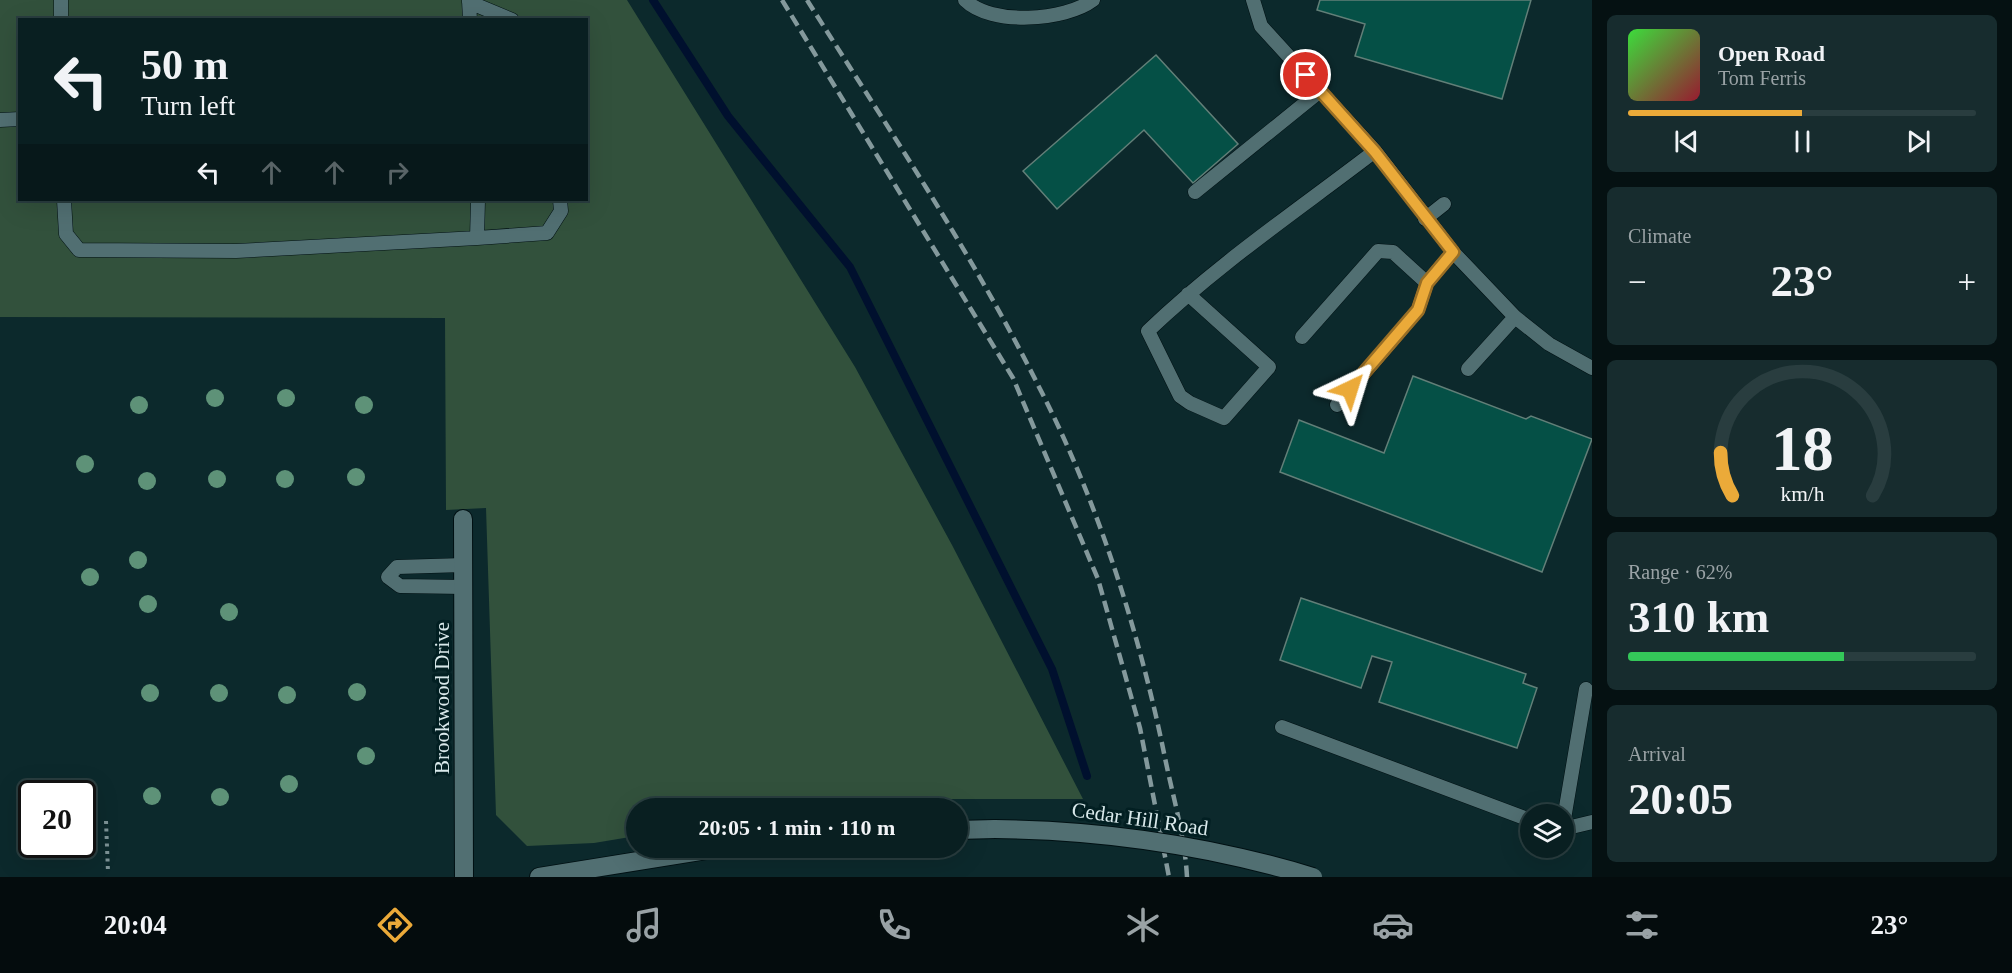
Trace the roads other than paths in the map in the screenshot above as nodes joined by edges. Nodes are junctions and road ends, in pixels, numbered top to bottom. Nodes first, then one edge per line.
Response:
1 (61, 0) edge
2 (965, 0) edge
3 (1093, 0) edge
4 (1253, 0) edge
5 (469, 1) edge
6 (61, 18) edge
7 (470, 18) edge
8 (507, 18) edge
9 (1320, 91) junction
10 (18, 119) edge
11 (0, 120) edge
12 (1375, 152) junction
13 (1195, 192) dead end
14 (64, 201) edge
15 (478, 201) edge
16 (560, 201) edge
17 (1444, 204) dead end
18 (1425, 219) junction
19 (477, 238) junction
20 (1453, 252) junction
21 (1427, 283) junction
22 (1188, 294) junction
23 (1515, 317) junction
24 (1302, 337) dead end
25 (1590, 363) edge
26 (1468, 369) dead end
27 (1337, 405) dead end
28 (463, 519) dead end
29 (464, 565) junction
30 (464, 587) junction
31 (1586, 689) dead end
32 (1282, 727) dead end
33 (1567, 804) edge
34 (1520, 816) edge
35 (1592, 822) edge
36 (1574, 825) edge
37 (968, 830) edge
38 (657, 858) edge
39 (464, 877) edge
40 (539, 877) edge
41 (1313, 877) edge

1 - 6 lane
2 - 3 lane
4 - 9 lane
5 - 7 lane
5 - 8 lane
9 - 12 lane
9 - 13 lane
10 - 11 lane
12 - 18 lane
12 - 22 lane
14 - 19 lane
15 - 19 lane
16 - 19 lane
17 - 18 lane
18 - 20 lane
20 - 21 lane
20 - 23 lane
21 - 24 lane
21 - 27 lane
22 - 22 lane
23 - 25 lane
23 - 26 lane
28 - 29 street, Brookwood Drive
29 - 30 street, Brookwood Drive
29 - 30 lane
30 - 39 street, Brookwood Drive
31 - 33 lane
32 - 34 lane
35 - 36 lane
37 - 41 street, Cedar Hill Road, bridge
38 - 40 street

